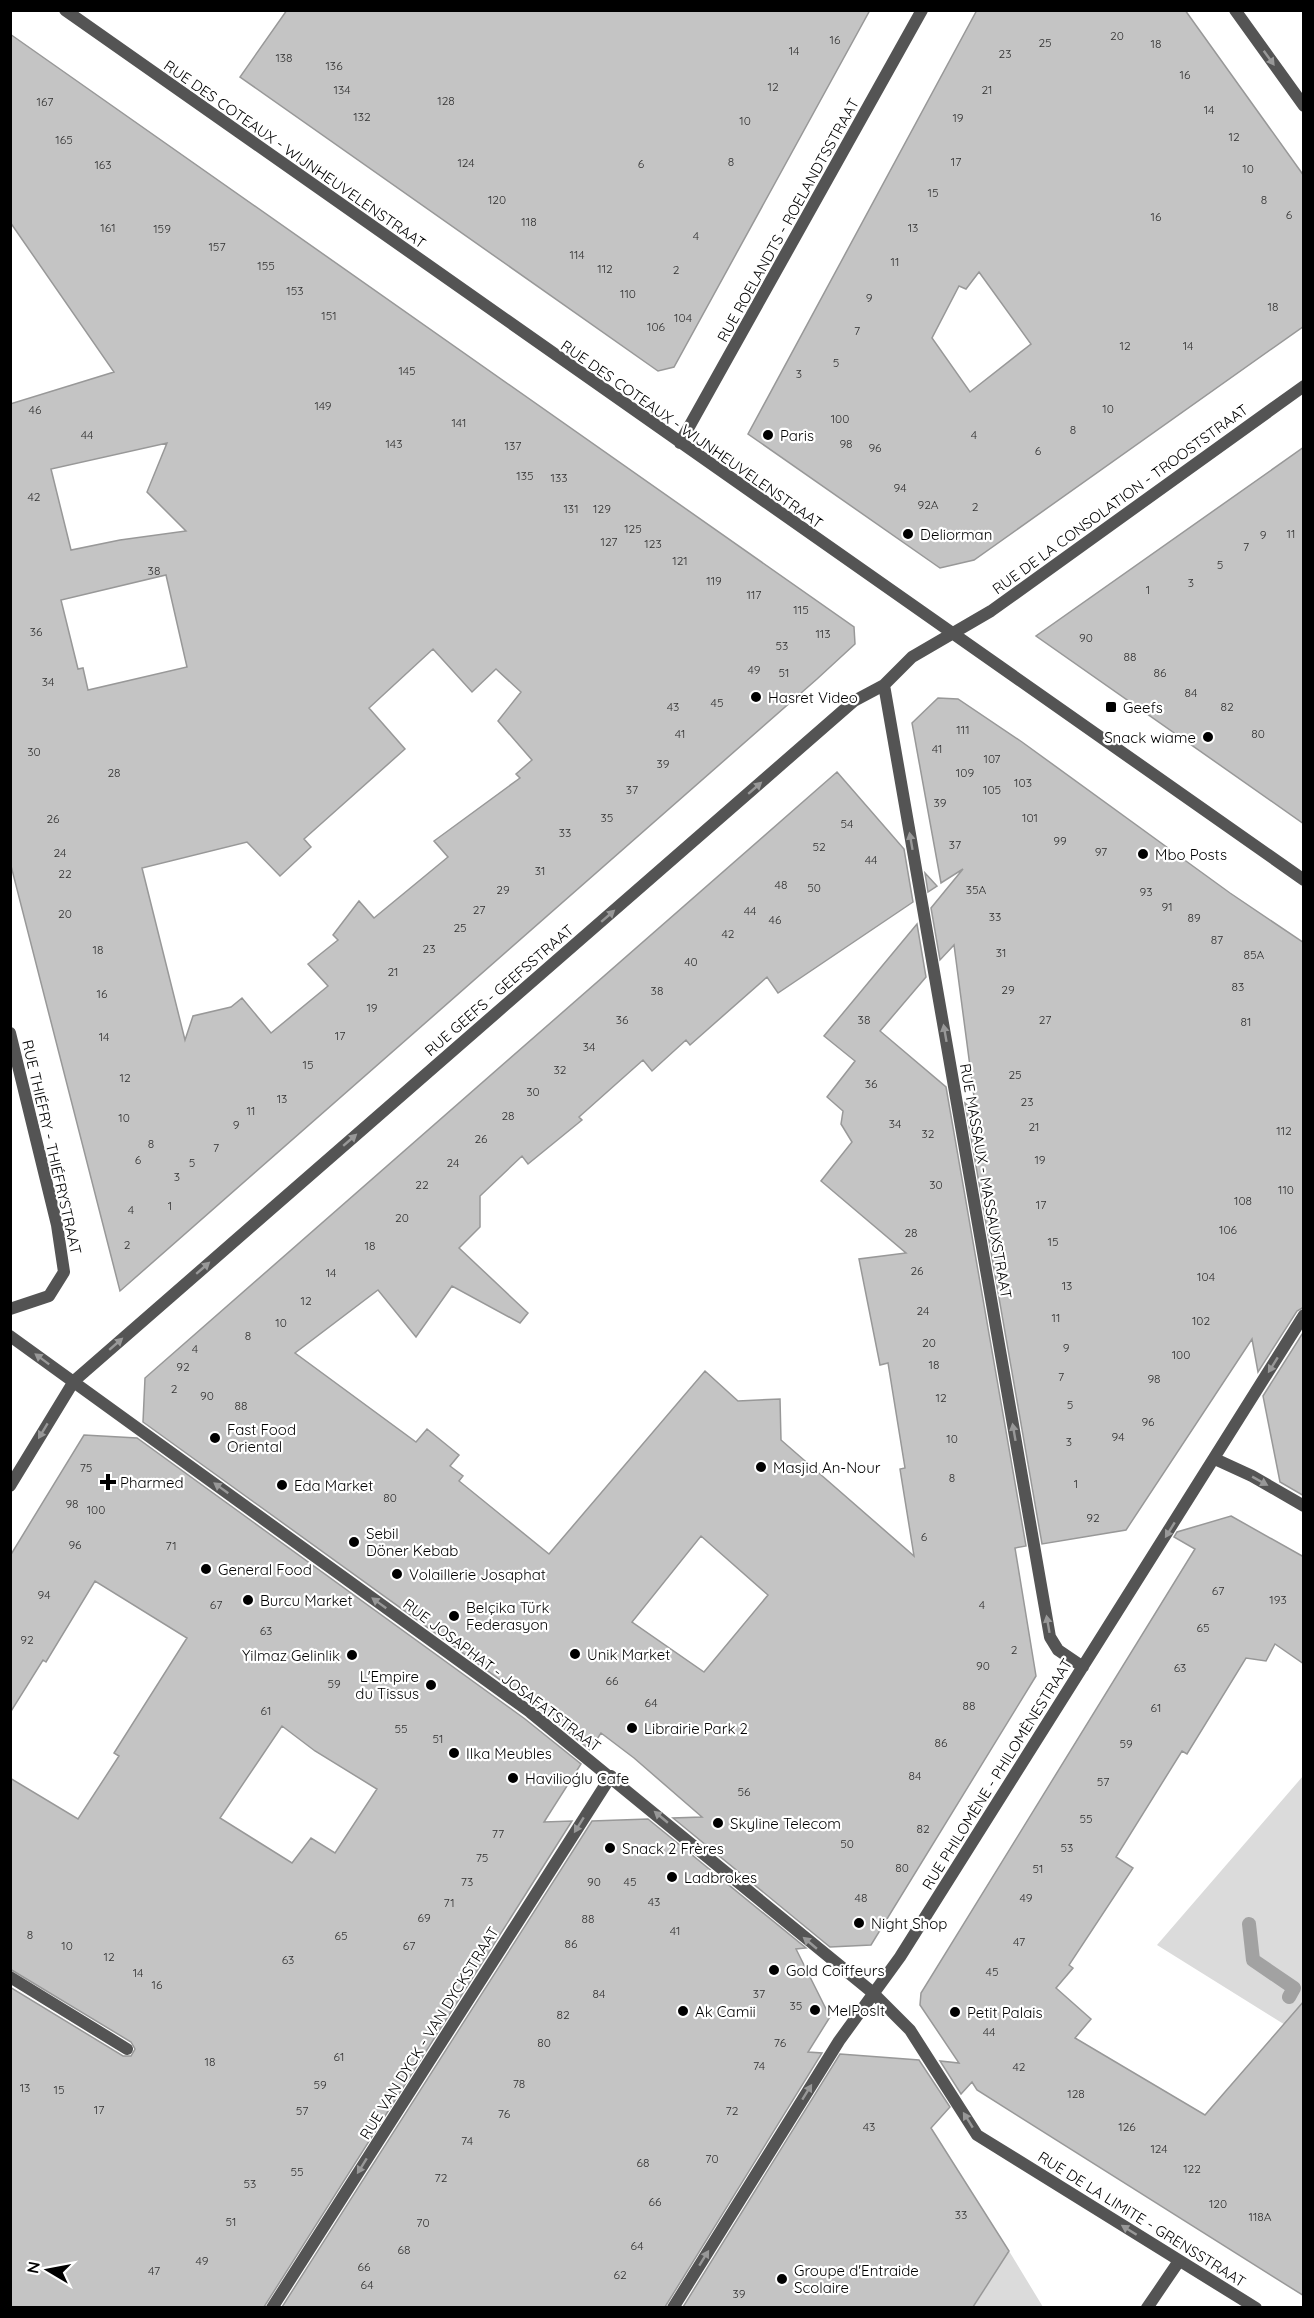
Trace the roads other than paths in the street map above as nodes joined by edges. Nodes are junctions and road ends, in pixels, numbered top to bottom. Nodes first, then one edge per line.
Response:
1 (65, 10) edge
2 (922, 10) edge
3 (1235, 10) edge
4 (1304, 106) edge
5 (1304, 386) edge
6 (680, 443) junction
7 (952, 633) junction
8 (884, 685) junction
9 (1304, 880) edge
10 (10, 1033) edge
11 (10, 1309) edge
12 (1304, 1315) edge
13 (10, 1336) edge
14 (74, 1381) junction
15 (1215, 1459) junction
16 (10, 1486) edge
17 (1304, 1506) edge
18 (1083, 1667) junction
19 (611, 1776) junction
20 (10, 1977) edge
21 (872, 1992) junction
22 (127, 2049) dead end
23 (1012, 2156) joint
24 (1179, 2261) junction
25 (272, 2307) edge
26 (673, 2307) edge
27 (1147, 2307) edge
28 (1256, 2307) edge

1 - 6 street, RUE DES COTEAUX - WIJNHEUVELENSTRAAT
2 - 6 street, RUE ROELANDTS - ROELANDTSSTRAAT
3 -> 4 street
5 - 7 street, RUE DE LA CONSOLATION - TROOSTSTRAAT
6 - 7 street, RUE DES COTEAUX - WIJNHEUVELENSTRAAT
7 - 8 street, RUE GEEFS - GEEFSSTRAAT
7 - 9 street, RUE DES COTEAUX - WIJNHEUVELENSTRAAT
14 -> 8 street, RUE GEEFS - GEEFSSTRAAT
18 -> 8 street, RUE MASSAUX - MASSAUXSTRAAT
10 - 11 street, RUE THIÉFRY - THIÉFRYSTRAAT
12 -> 15 street, RUE PHILOMÈNE - PHILOMÈNESTRAAT
14 -> 13 street, RUE JOSAPHAT - JOSAFATSTRAAT
14 -> 16 street, RUE GEEFS - GEEFSSTRAAT
19 -> 14 street, RUE JOSAPHAT - JOSAFATSTRAAT
15 -> 17 street
15 -> 18 street, RUE PHILOMÈNE - PHILOMÈNESTRAAT
18 - 21 street, RUE PHILOMÈNE - PHILOMÈNESTRAAT
21 -> 19 street, RUE JOSAPHAT - JOSAFATSTRAAT
19 -> 25 street, RUE VAN DYCK - VAN DYCKSTRAAT
20 - 22 street
23 -> 21 street, RUE JOSAPHAT - JOSAFATSTRAAT
26 -> 21 street, RUE PHILOMÈNE - PHILOMÈNESTRAAT
24 -> 23 street, RUE DE LA LIMITE - GRENSSTRAAT
24 - 27 street
24 - 28 street, RUE DE LA LIMITE - GRENSSTRAAT

